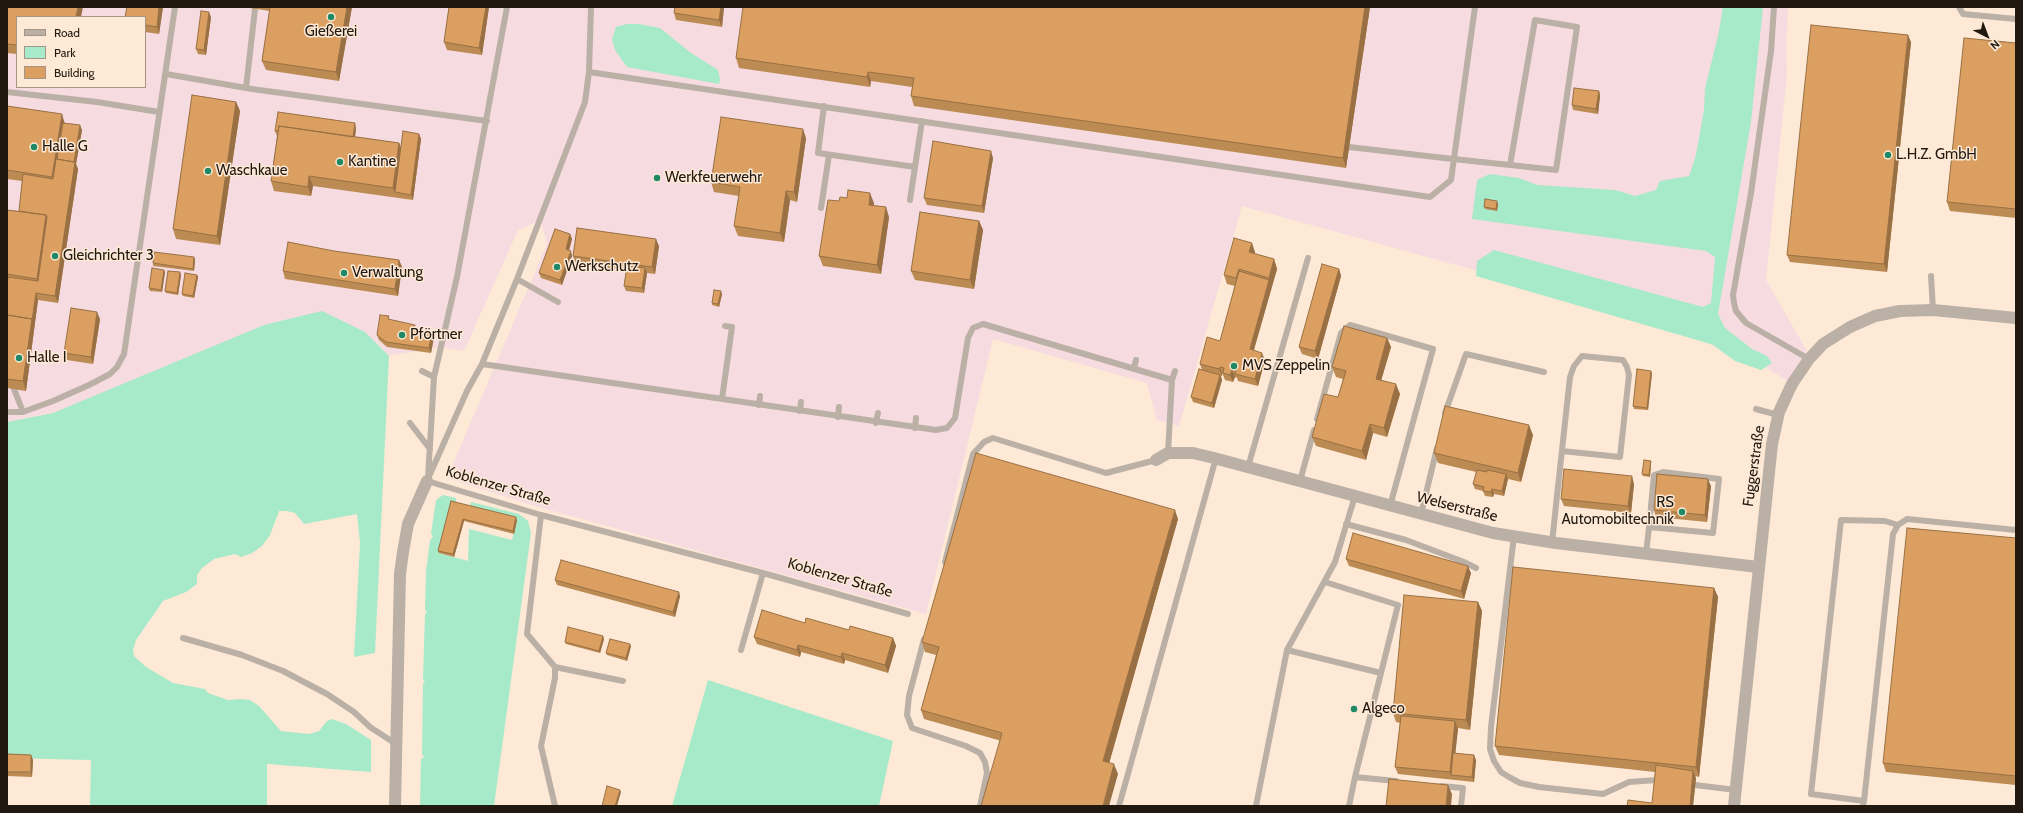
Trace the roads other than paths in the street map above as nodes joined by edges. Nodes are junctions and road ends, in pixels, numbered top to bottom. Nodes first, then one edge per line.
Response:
1 (175, 7) edge
2 (507, 7) edge
3 (591, 7) edge
4 (1475, 7) edge
5 (1774, 7) edge
6 (1959, 7) edge
7 (255, 9) dead end
8 (2016, 19) edge
9 (589, 72) junction
10 (166, 74) junction
11 (246, 88) junction
12 (7, 92) edge
13 (824, 106) junction
14 (159, 112) junction
15 (487, 121) junction
16 (922, 121) junction
17 (1349, 147) dead end
18 (829, 155) junction
19 (1453, 159) junction
20 (1510, 165) junction
21 (914, 167) junction
22 (910, 200) dead end
23 (821, 208) dead end
24 (1308, 258) dead end
25 (1930, 276) dead end
26 (518, 279) junction
27 (558, 302) dead end
28 (1933, 310) junction
29 (2016, 318) edge
30 (725, 326) dead end
31 (1016, 326) dead end
32 (1014, 333) junction
33 (1057, 338) dead end
34 (1055, 345) junction
35 (1096, 349) dead end
36 (1094, 356) junction
37 (1809, 359) junction
38 (1136, 360) dead end
39 (482, 364) junction
40 (1134, 368) junction
41 (422, 370) dead end
42 (1175, 371) dead end
43 (1544, 372) dead end
44 (434, 376) junction
45 (1172, 380) junction
46 (14, 389) edge
47 (760, 396) dead end
48 (722, 399) junction
49 (801, 402) dead end
50 (759, 405) junction
51 (838, 407) dead end
52 (1756, 409) dead end
53 (800, 411) junction
54 (7, 412) edge
55 (23, 412) junction
56 (878, 413) dead end
57 (1778, 415) junction
58 (838, 417) junction
59 (916, 418) dead end
60 (1444, 418) edge
61 (410, 423) dead end
62 (876, 423) junction
63 (916, 428) junction
64 (1438, 440) edge
65 (430, 449) junction
66 (1562, 451) junction
67 (1168, 453) junction
68 (1216, 458) junction
69 (1156, 460) joint
70 (1248, 467) junction
71 (427, 481) junction
72 (1300, 481) junction
73 (1355, 496) junction
74 (1390, 506) junction
75 (1421, 514) junction
76 (542, 515) junction
77 (1346, 524) junction
78 (1898, 525) junction
79 (1649, 527) junction
80 (2016, 530) edge
81 (1514, 536) junction
82 (1552, 542) junction
83 (1646, 554) junction
84 (1758, 567) junction
85 (943, 568) edge
86 (1476, 568) dead end
87 (763, 573) junction
88 (1325, 582) junction
89 (908, 614) dead end
90 (925, 636) edge
91 (183, 638) dead end
92 (741, 650) dead end
93 (1287, 650) junction
94 (555, 667) junction
95 (1381, 673) junction
96 (623, 681) dead end
97 (396, 744) junction
98 (1355, 777) junction
99 (1657, 780) edge
100 (1401, 782) edge
101 (1432, 785) edge
102 (1695, 785) dead end
103 (1736, 790) junction
104 (1863, 803) edge
105 (394, 806) edge
106 (555, 806) edge
107 (980, 806) edge
108 (1119, 806) edge
109 (1256, 806) edge
110 (1349, 806) edge
111 (1461, 806) edge
112 (1734, 806) edge

1 - 10 lane
2 - 15 lane
3 - 9 lane
4 - 19 lane
5 - 37 lane
6 - 8 lane
7 - 11 lane
9 - 13 lane
9 - 26 lane
10 - 11 lane
10 - 14 lane
11 - 15 lane
12 - 14 lane
13 - 16 lane
13 - 18 lane
14 - 55 lane
15 - 44 lane
16 - 19 lane
16 - 21 lane
17 - 19 lane
18 - 21 lane
18 - 23 lane
19 - 20 lane
20 - 20 lane
21 - 22 lane
24 - 70 lane
25 - 28 lane
26 - 27 lane
26 - 39 lane
28 - 29 street, Fuggerstraße
28 - 37 street, Fuggerstraße
30 - 48 lane
31 - 32 lane
32 - 34 lane
32 - 63 lane
33 - 34 lane
34 - 36 lane
35 - 36 lane
36 - 40 lane
37 - 57 street, Fuggerstraße
38 - 40 lane
39 - 48 lane
39 - 71 lane
40 - 45 lane
41 - 44 lane
42 - 45 lane
43 - 60 lane
44 - 65 lane
45 - 67 lane
46 - 55 lane
47 - 50 lane
48 - 50 lane
49 - 53 lane
50 - 53 lane
51 - 58 lane
52 - 57 lane
53 - 58 lane
54 - 55 lane
56 - 62 lane
57 - 84 street, Fuggerstraße
58 - 62 lane
59 - 63 lane
61 - 65 lane
62 - 63 lane
64 - 75 lane
65 - 71 lane
66 - 66 lane
66 - 82 lane
67 - 68 street, Welserstraße
67 - 69 street
68 - 70 street, Welserstraße
68 - 108 lane
69 - 85 lane
70 - 72 street, Welserstraße
71 - 76 lane, Koblenzer Straße
71 - 97 street, Koblenzer Straße
72 - 73 street, Welserstraße
72 - 74 lane
73 - 74 street, Welserstraße
73 - 77 lane
74 - 75 street, Welserstraße
75 - 81 street, Welserstraße
76 - 87 lane, Koblenzer Straße
76 - 94 lane
77 - 86 lane
77 - 88 lane
78 - 80 lane
78 - 104 lane
78 - 104 lane
79 - 79 lane
79 - 83 lane
81 - 82 street, Welserstraße
81 - 99 lane
82 - 83 street, Welserstraße
83 - 84 street, Welserstraße
84 - 103 street, Fuggerstraße
87 - 89 lane, Koblenzer Straße
87 - 92 lane, Koblenzer Straße
88 - 93 lane
88 - 95 lane
90 - 107 lane
91 - 97 lane
93 - 95 lane
93 - 109 lane
94 - 96 lane
94 - 106 lane
95 - 98 lane
97 - 105 street, Koblenzer Straße
98 - 100 lane
98 - 110 lane
101 - 111 lane
102 - 103 lane
103 - 112 street, Fuggerstraße

